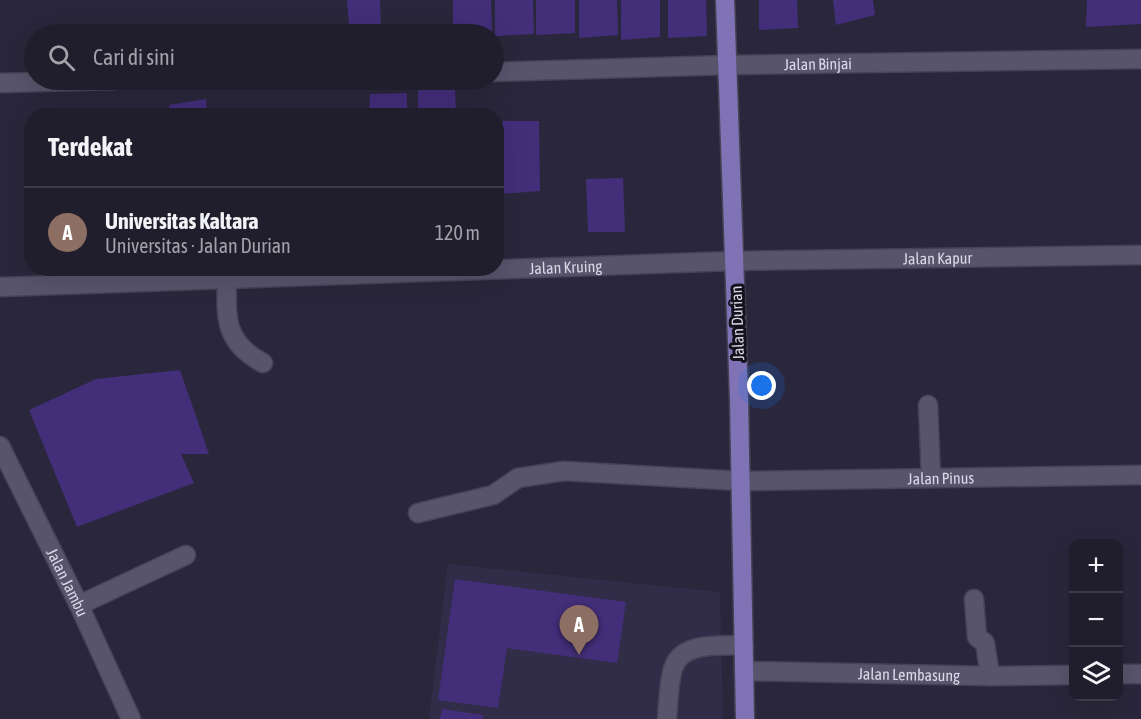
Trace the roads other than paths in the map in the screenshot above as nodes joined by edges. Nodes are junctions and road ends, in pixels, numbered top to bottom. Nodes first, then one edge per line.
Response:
1 (725, 0) edge
2 (1141, 59) edge
3 (728, 65) junction
4 (504, 72) edge
5 (24, 82) edge
6 (0, 83) edge
7 (1141, 255) edge
8 (734, 261) junction
9 (504, 269) edge
10 (88, 276) edge
11 (312, 276) edge
12 (227, 279) junction
13 (0, 286) edge
14 (262, 363) dead end
15 (928, 405) dead end
16 (0, 446) edge
17 (1141, 475) edge
18 (931, 477) junction
19 (741, 481) junction
20 (418, 513) dead end
21 (186, 555) dead end
22 (974, 599) dead end
23 (79, 605) junction
24 (744, 645) junction
25 (744, 670) junction
26 (1141, 674) edge
27 (1069, 675) edge
28 (1123, 675) edge
29 (990, 676) junction
30 (131, 719) edge
31 (667, 719) edge
32 (745, 719) edge

1 - 3 main road, Jalan Durian
2 - 3 street, Jalan Binjai
3 - 4 street, Jalan Binjai
3 - 8 main road, Jalan Durian
5 - 6 street
7 - 8 street, Jalan Kapur
8 - 9 street, Jalan Kruing
8 - 19 main road, Jalan Durian
10 - 12 street, Jalan Kruing
10 - 13 street, Jalan Kruing
11 - 12 street, Jalan Kruing
12 - 14 street
15 - 18 street
16 - 23 street, Jalan Jambu
17 - 18 street, Jalan Pinus
18 - 19 street, Jalan Pinus
19 - 20 street, Jalan Pinus
19 - 24 main road, Jalan Durian
21 - 23 street
22 - 29 street
23 - 30 street, Jalan Jambu
24 - 25 main road, Jalan Durian
24 - 31 street
25 - 29 street, Jalan Lembasung
25 - 32 main road, Jalan Durian
26 - 28 street
27 - 29 street, Jalan Lembasung

